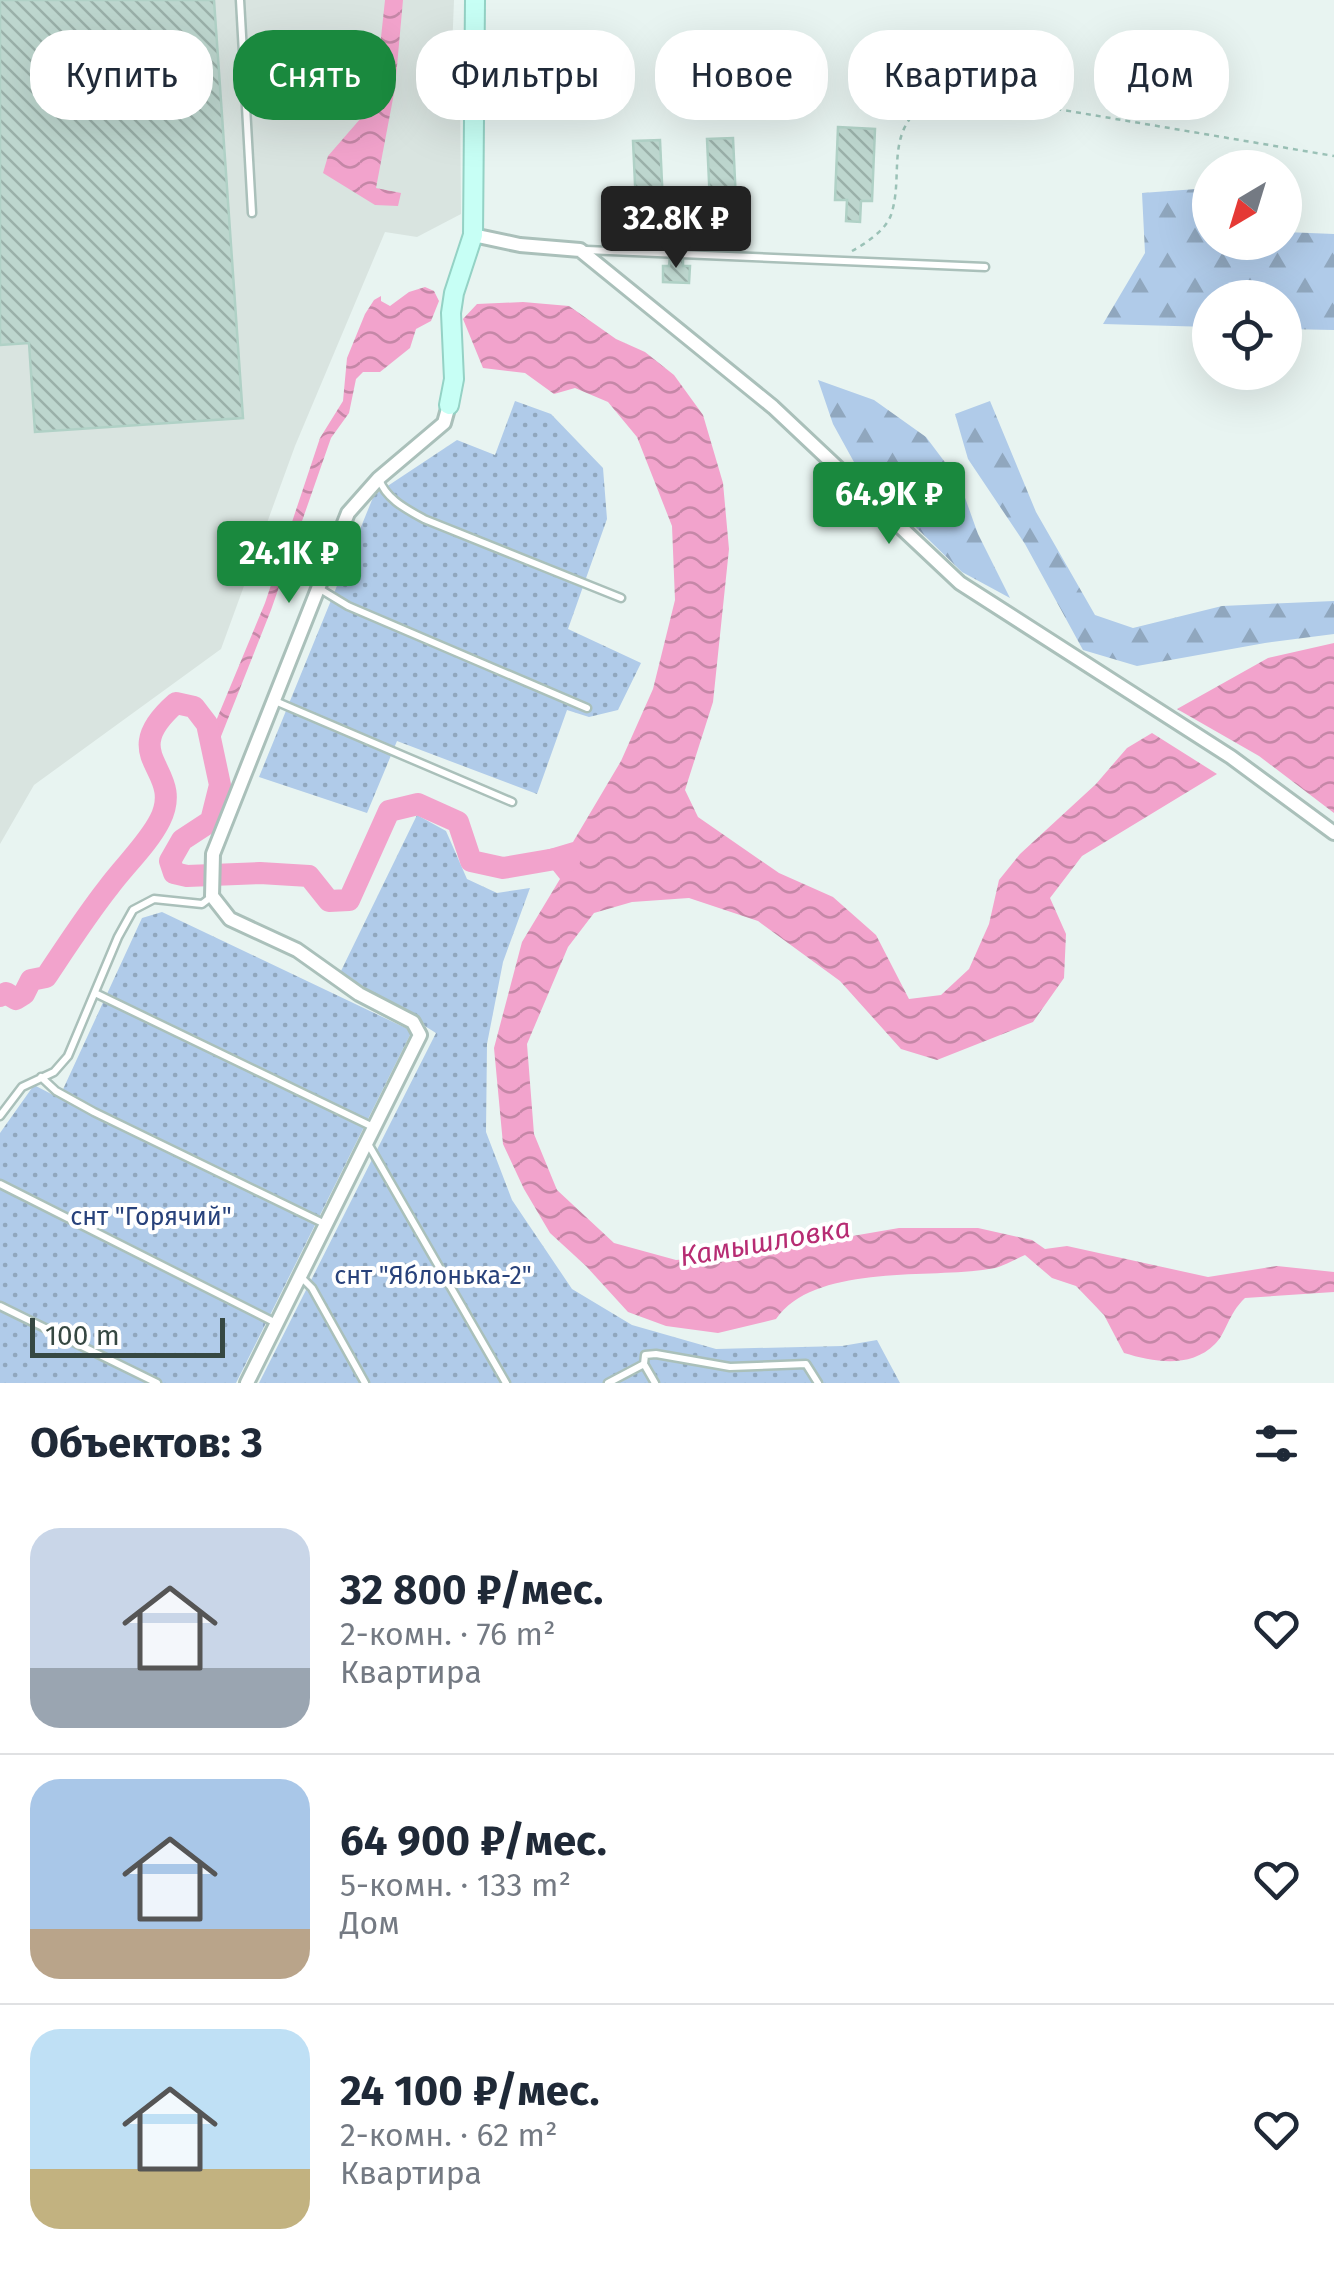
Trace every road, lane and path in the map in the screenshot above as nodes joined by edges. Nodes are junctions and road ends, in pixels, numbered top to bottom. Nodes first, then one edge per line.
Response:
1 (240, 0) edge
2 (475, 0) edge
3 (1334, 156) edge
4 (252, 212) dead end
5 (473, 235) junction
6 (580, 250) junction
7 (838, 259) junction
8 (985, 267) dead end
9 (450, 406) joint
10 (379, 478) junction
11 (318, 588) junction
12 (621, 598) dead end
13 (274, 700) junction
14 (586, 708) dead end
15 (512, 802) dead end
16 (1334, 833) edge
17 (212, 896) junction
18 (95, 993) junction
19 (40, 1077) junction
20 (0, 1116) edge
21 (370, 1134) junction
22 (0, 1184) edge
23 (325, 1224) junction
24 (300, 1276) junction
25 (0, 1306) edge
26 (277, 1323) junction
27 (644, 1364) junction
28 (157, 1383) edge
29 (247, 1383) edge
30 (366, 1383) edge
31 (506, 1383) edge
32 (608, 1383) edge
33 (655, 1383) edge
34 (818, 1383) edge

1 - 4 lane
2 - 5 street
3 - 7 path
5 - 6 street
5 - 9 street
6 - 7 lane
6 - 16 street
7 - 8 lane
9 - 10 street
10 - 11 street
10 - 12 lane
11 - 13 street
11 - 14 lane
13 - 15 lane
13 - 17 street
17 - 18 lane
17 - 21 street
18 - 19 lane
18 - 21 lane
19 - 20 lane
19 - 23 lane
21 - 23 street
21 - 31 lane
22 - 26 lane
23 - 24 street
24 - 26 street
24 - 30 lane
25 - 28 lane
26 - 29 street
27 - 32 lane
27 - 33 lane
27 - 34 lane

